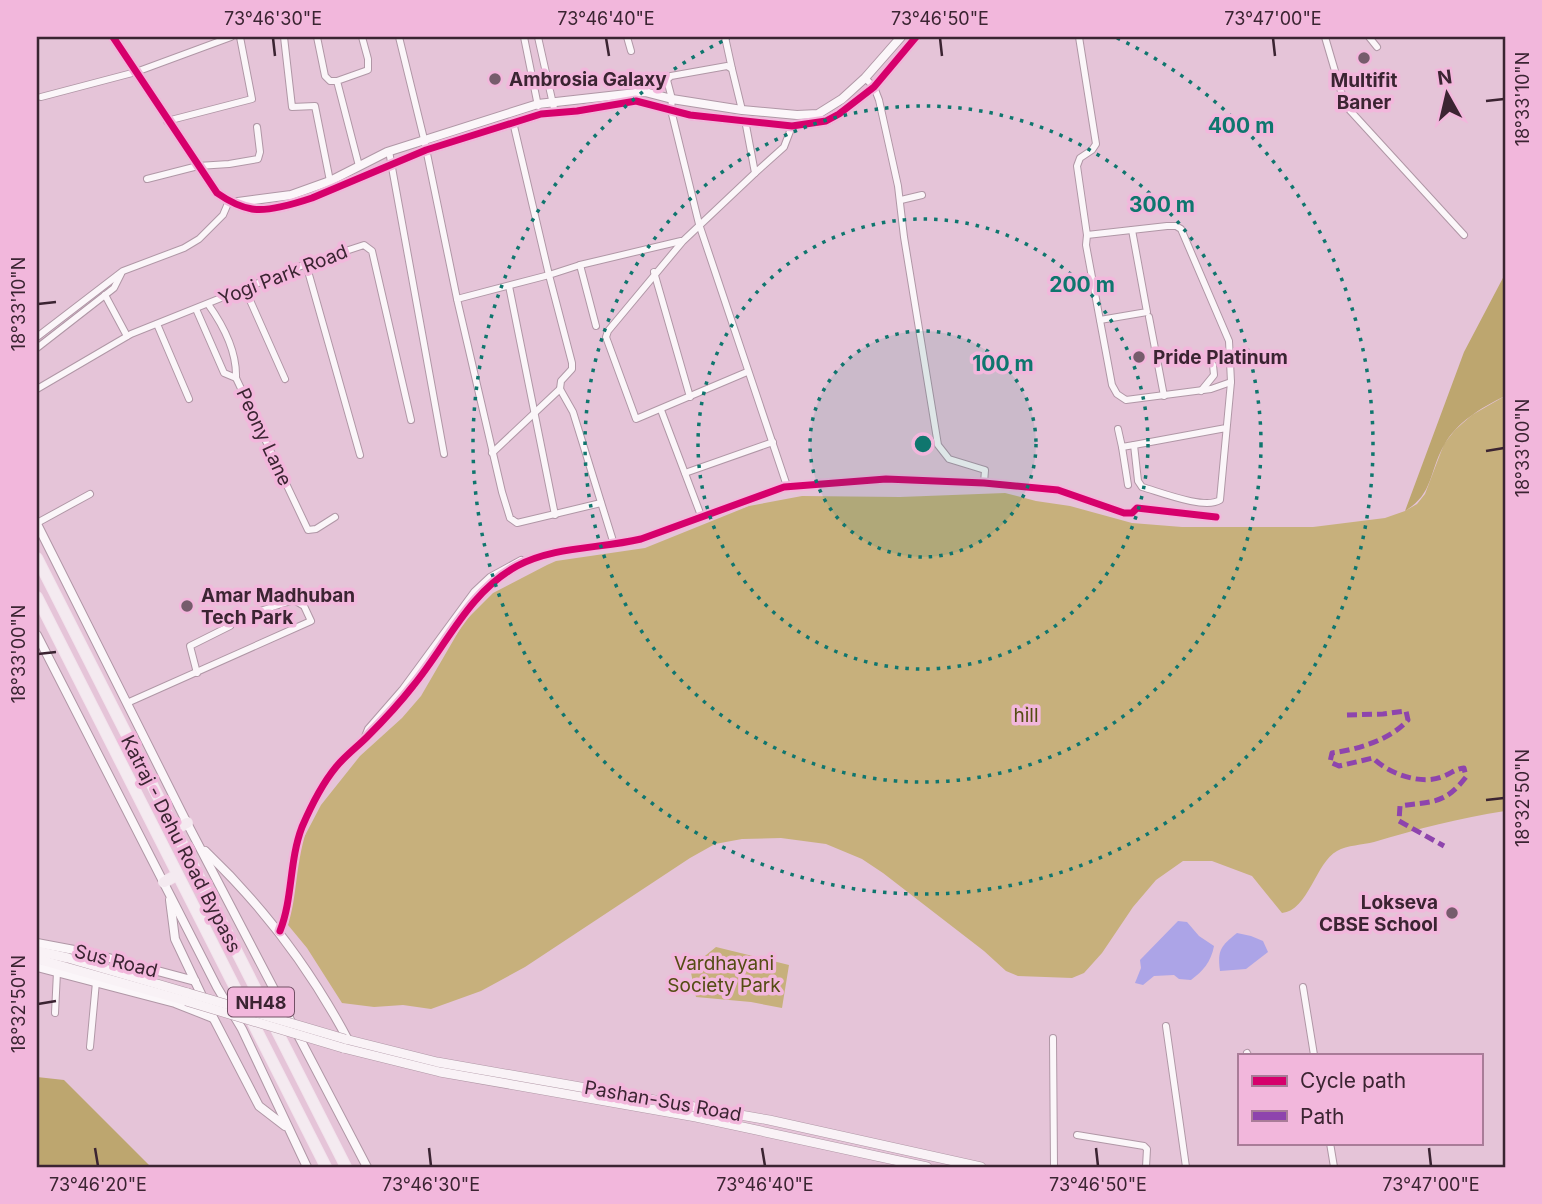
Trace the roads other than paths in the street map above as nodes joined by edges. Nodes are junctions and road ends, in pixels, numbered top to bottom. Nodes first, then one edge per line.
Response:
1 (113, 37) edge
2 (231, 37) edge
3 (240, 37) edge
4 (284, 37) edge
5 (317, 37) edge
6 (362, 37) edge
7 (399, 37) edge
8 (524, 37) edge
9 (538, 37) edge
10 (626, 37) edge
11 (725, 37) edge
12 (901, 37) edge
13 (916, 37) edge
14 (1079, 37) edge
15 (1369, 37) edge
16 (1328, 38) edge
17 (1377, 47) dead end
18 (631, 51) dead end
19 (732, 69) junction
20 (136, 72) junction
21 (866, 78) junction
22 (337, 81) junction
23 (874, 87) junction
24 (610, 96) junction
25 (41, 97) dead end
26 (672, 99) junction
27 (552, 103) junction
28 (538, 104) junction
29 (617, 104) junction
30 (671, 110) junction
31 (741, 110) junction
32 (555, 113) junction
33 (540, 114) junction
34 (745, 120) junction
35 (167, 121) junction
36 (513, 122) junction
37 (792, 126) junction
38 (257, 127) dead end
39 (424, 139) junction
40 (426, 150) junction
41 (389, 151) junction
42 (391, 164) junction
43 (198, 166) junction
44 (359, 166) junction
45 (755, 173) junction
46 (147, 179) dead end
47 (330, 181) junction
48 (922, 195) dead end
49 (901, 200) junction
50 (232, 202) junction
51 (699, 224) junction
52 (1132, 230) junction
53 (1087, 234) junction
54 (1464, 235) dead end
55 (682, 241) junction
56 (306, 264) junction
57 (580, 265) junction
58 (123, 271) junction
59 (654, 272) junction
60 (549, 275) junction
61 (509, 286) junction
62 (244, 289) junction
63 (105, 295) junction
64 (457, 299) junction
65 (208, 304) junction
66 (195, 309) junction
67 (1149, 317) dead end
68 (1100, 320) junction
69 (157, 324) junction
70 (596, 326) dead end
71 (127, 336) junction
72 (37, 337) edge
73 (37, 348) edge
74 (1210, 360) dead end
75 (747, 372) junction
76 (236, 378) junction
77 (285, 379) dead end
78 (1231, 382) junction
79 (37, 389) edge
80 (561, 389) junction
81 (1201, 391) junction
82 (1164, 396) junction
83 (690, 397) junction
84 (189, 399) dead end
85 (661, 410) junction
86 (534, 414) junction
87 (411, 420) dead end
88 (1226, 428) junction
89 (1118, 429) dead end
90 (773, 442) junction
91 (1134, 445) junction
92 (1122, 447) junction
93 (492, 453) junction
94 (444, 454) dead end
95 (360, 455) dead end
96 (685, 472) junction
97 (984, 483) junction
98 (1128, 485) dead end
99 (785, 486) junction
100 (90, 494) dead end
101 (601, 503) junction
102 (700, 513) junction
103 (555, 515) junction
104 (335, 517) dead end
105 (1216, 517) dead end
106 (37, 524) edge
107 (612, 541) junction
108 (37, 558) edge
109 (37, 597) edge
110 (257, 612) dead end
111 (230, 626) dead end
112 (37, 635) edge
113 (197, 673) junction
114 (127, 704) junction
115 (364, 741) junction
116 (187, 823) junction
117 (173, 829) junction
118 (200, 846) junction
119 (177, 875) junction
120 (164, 882) junction
121 (169, 893) junction
122 (280, 931) junction
123 (37, 943) edge
124 (37, 951) edge
125 (37, 959) edge
126 (37, 967) edge
127 (57, 972) junction
128 (195, 981) junction
129 (96, 982) junction
130 (1303, 987) dead end
131 (187, 997) junction
132 (55, 1013) dead end
133 (213, 1018) junction
134 (1166, 1026) dead end
135 (1053, 1038) dead end
136 (345, 1042) junction
137 (90, 1046) dead end
138 (1314, 1054) edge
139 (769, 1116) junction
140 (288, 1128) junction
141 (766, 1132) junction
142 (1077, 1135) dead end
143 (1330, 1144) edge
144 (307, 1167) edge
145 (327, 1167) edge
146 (346, 1167) edge
147 (367, 1167) edge
148 (927, 1167) edge
149 (981, 1167) edge
150 (1054, 1167) edge
151 (1146, 1167) edge
152 (1186, 1167) edge
153 (1334, 1167) edge

1 - 20 street
2 - 20 street
3 - 35 street
4 - 47 street
5 - 22 street
6 - 22 street
7 - 39 street
8 - 28 street
9 - 27 street
10 - 18 street
11 - 19 street
12 - 21 street
13 - 23 street
14 - 53 street
15 - 17 street
16 - 54 street
19 - 26 street
19 - 31 street
20 - 25 street
20 - 35 street
21 - 23 street
21 - 31 street
22 - 44 street
23 - 37 street
23 - 49 street
24 - 26 street
24 - 27 street
24 - 29 street
26 - 30 street
26 - 31 street
27 - 28 street
27 - 32 street
28 - 33 street
28 - 39 street
29 - 30 street
29 - 32 street
30 - 34 street
30 - 51 street
32 - 33 street
33 - 36 street
34 - 37 street
34 - 45 street
35 - 43 street
36 - 40 street
36 - 60 street
37 - 45 street
38 - 43 street
39 - 40 street
39 - 41 street
40 - 42 street
40 - 64 street
41 - 42 street
41 - 44 street
42 - 50 street
42 - 94 street
43 - 46 street
43 - 50 street
44 - 47 street
45 - 51 street
47 - 50 street
48 - 49 street
49 - 97 street
50 - 58 street
51 - 55 street
51 - 75 street
52 - 53 street
52 - 68 street
52 - 78 street
53 - 68 street
55 - 57 street
55 - 59 street
56 - 62 street, Yogi Park Road
56 - 87 street, Yogi Park Road
56 - 95 street
57 - 60 street
57 - 70 street
58 - 63 street
58 - 72 street
59 - 83 street
59 - 85 street
60 - 61 street
60 - 80 street
61 - 64 street
61 - 86 street
62 - 65 street, Yogi Park Road
62 - 77 street
63 - 71 street
63 - 73 street
64 - 93 street
65 - 66 street, Yogi Park Road
65 - 76 street, Peony Lane
66 - 69 street, Yogi Park Road
66 - 76 street
67 - 82 street
68 - 82 street
69 - 71 street, Yogi Park Road
69 - 84 street
71 - 79 street, Yogi Park Road
74 - 81 street
75 - 83 street
75 - 90 street
76 - 104 street, Peony Lane
78 - 81 street
78 - 88 street
80 - 86 street
80 - 101 street
81 - 82 street
83 - 85 street
85 - 96 street
86 - 93 street
86 - 103 street
88 - 91 street
88 - 91 street
89 - 92 street
90 - 96 street
90 - 99 street
91 - 92 street
92 - 98 street
93 - 103 street
96 - 102 street
97 - 99 street
97 - 105 street
99 - 102 street
99 - 115 street
100 - 106 street
101 - 103 street
101 - 107 street
102 - 107 street
106 - 114 street
107 - 115 street
108 - 117 highway, Katraj - Dehu Road Bypass / NH48
109 - 119 highway, Katraj - Dehu Road Bypass / NH48
110 - 113 street
111 - 113 street
112 - 120 street
113 - 114 street
114 - 116 street
115 - 122 street
116 - 117 highway
116 - 118 street
117 - 146 highway, Katraj - Dehu Road Bypass / NH48
118 - 122 street
118 - 147 street
119 - 120 highway
119 - 145 highway, Katraj - Dehu Road Bypass / NH48
120 - 121 street
121 - 128 street
121 - 140 street
122 - 136 street
123 - 128 street, Sus Road
124 - 131 main road
125 - 131 main road
126 - 127 street, Sus Road
127 - 129 street, Sus Road
127 - 132 street
128 - 133 street
129 - 133 street, Sus Road
129 - 137 street
130 - 138 street
131 - 136 main road, bridge
133 - 140 street
134 - 152 street
135 - 150 street
136 - 139 main road, Pashan-Sus Road
136 - 141 main road, Pashan-Sus Road
139 - 141 street
139 - 149 main road, Pashan-Sus Road
140 - 144 street
141 - 148 main road, Pashan-Sus Road
142 - 151 street
143 - 153 street

